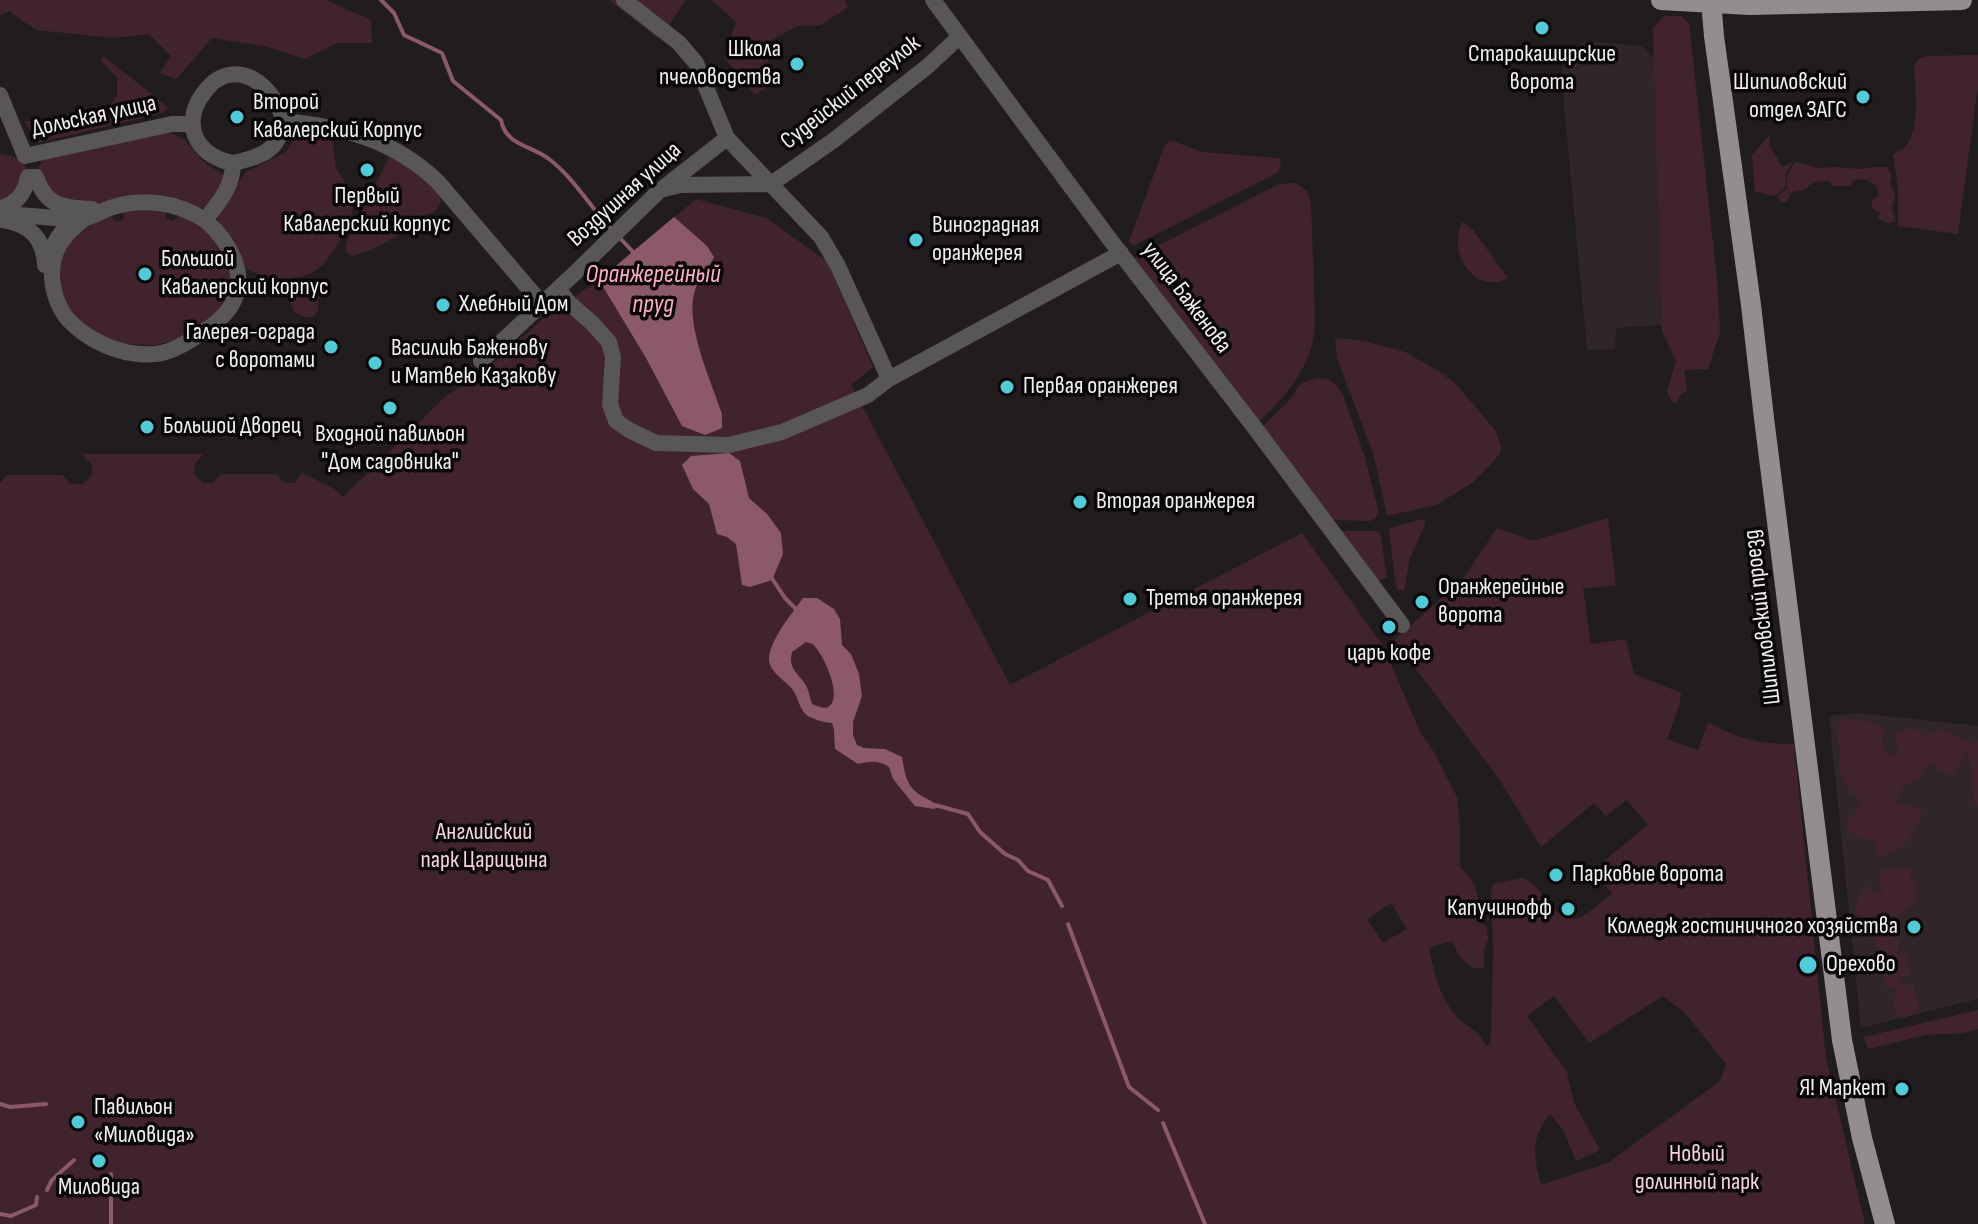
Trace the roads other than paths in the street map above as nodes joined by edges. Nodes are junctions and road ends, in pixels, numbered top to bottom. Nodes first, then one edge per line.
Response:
1 (624, 0) edge
2 (933, 0) edge
3 (1661, 0) edge
4 (1962, 0) edge
5 (1711, 1) edge
6 (959, 37) junction
7 (0, 95) edge
8 (284, 121) junction
9 (192, 124) junction
10 (727, 138) junction
11 (31, 155) junction
12 (233, 163) junction
13 (31, 177) junction
14 (771, 184) junction
15 (659, 191) junction
16 (1, 214) edge
17 (45, 217) junction
18 (81, 219) junction
19 (205, 220) junction
20 (54, 247) junction
21 (1121, 253) junction
22 (558, 289) junction
23 (542, 304) junction
24 (481, 361) dead end
25 (889, 379) junction
26 (1402, 625) dead end
27 (1885, 1224) edge

1 - 10 street
2 - 6 street, улица Баженова
3 - 5 main road
4 - 5 main road
5 - 27 main road, Шипиловский проезд
6 - 14 street, Судейский переулок
6 - 21 street, улица Баженова
7 - 11 street, Дольская улица
8 - 9 street
8 - 12 street
8 - 23 street
9 - 11 street, Дольская улица
9 - 12 street
10 - 14 street
10 - 15 street, Воздушная улица
11 - 13 street
12 - 19 street
13 - 16 street
13 - 17 street
13 - 18 street
14 - 15 street
14 - 25 street
15 - 22 street, Воздушная улица
16 - 17 street
16 - 20 street
17 - 18 street
17 - 20 street
18 - 19 street
18 - 20 street
19 - 20 street
21 - 25 street
21 - 26 street, улица Баженова
22 - 23 street, Воздушная улица
22 - 25 street
23 - 24 street, Воздушная улица

